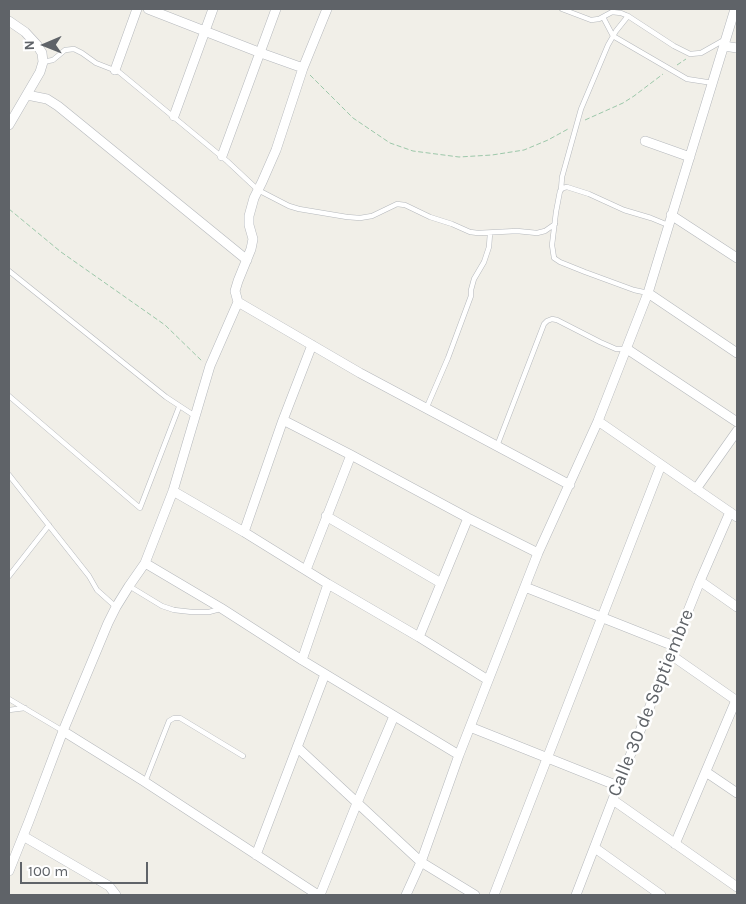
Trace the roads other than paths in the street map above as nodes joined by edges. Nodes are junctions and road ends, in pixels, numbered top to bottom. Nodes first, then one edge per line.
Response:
1 (137, 9) edge
2 (148, 9) edge
3 (213, 9) edge
4 (276, 9) edge
5 (326, 9) edge
6 (562, 9) edge
7 (735, 9) edge
8 (628, 16) junction
9 (603, 17) junction
10 (9, 20) edge
11 (205, 31) junction
12 (613, 36) junction
13 (725, 42) junction
14 (737, 48) edge
15 (261, 53) junction
16 (43, 62) junction
17 (303, 68) junction
18 (115, 70) junction
19 (713, 83) junction
20 (27, 95) junction
21 (13, 109) edge
22 (174, 116) junction
23 (9, 125) edge
24 (645, 141) dead end
25 (222, 156) junction
26 (690, 157) junction
27 (258, 190) junction
28 (561, 190) junction
29 (671, 215) junction
30 (555, 224) junction
31 (668, 225) junction
32 (490, 233) junction
33 (737, 258) edge
34 (247, 260) junction
35 (9, 271) edge
36 (648, 293) junction
37 (238, 302) junction
38 (312, 345) junction
39 (627, 349) junction
40 (737, 353) edge
41 (9, 396) edge
42 (179, 407) junction
43 (426, 409) junction
44 (195, 416) junction
45 (283, 420) junction
46 (598, 421) junction
47 (737, 422) edge
48 (737, 431) edge
49 (497, 446) junction
50 (351, 455) junction
51 (661, 465) junction
52 (9, 474) edge
53 (570, 485) junction
54 (696, 489) junction
55 (173, 491) junction
56 (734, 515) edge
57 (326, 516) junction
58 (468, 518) junction
59 (49, 525) junction
60 (244, 532) junction
61 (538, 553) junction
62 (145, 563) junction
63 (306, 570) junction
64 (9, 576) edge
65 (700, 580) junction
66 (441, 583) junction
67 (328, 584) junction
68 (129, 586) junction
69 (525, 587) junction
70 (116, 607) junction
71 (737, 607) edge
72 (221, 608) junction
73 (602, 618) junction
74 (419, 637) junction
75 (672, 651) junction
76 (302, 660) junction
77 (325, 674) junction
78 (488, 680) junction
79 (9, 699) edge
80 (737, 700) edge
81 (26, 708) junction
82 (9, 710) edge
83 (394, 716) junction
84 (470, 727) junction
85 (63, 731) junction
86 (297, 747) junction
87 (459, 755) junction
88 (243, 756) dead end
89 (548, 758) junction
90 (706, 772) junction
91 (145, 782) junction
92 (618, 786) junction
93 (737, 793) edge
94 (613, 800) junction
95 (357, 802) junction
96 (23, 836) junction
97 (675, 844) junction
98 (594, 848) junction
99 (256, 855) junction
100 (421, 862) junction
101 (9, 871) edge
102 (737, 887) edge
103 (116, 895) edge
104 (319, 895) edge
105 (406, 895) edge
106 (475, 895) edge
107 (494, 895) edge
108 (576, 895) edge
109 (662, 895) edge

1 - 18 street
2 - 11 street
3 - 11 street
4 - 15 street
5 - 17 street
6 - 9 lane
7 - 13 street
8 - 9 lane
8 - 12 lane
8 - 13 lane
9 - 12 lane
10 - 16 street
11 - 15 street
11 - 22 street
12 - 19 lane
12 - 28 lane
13 - 14 street
13 - 19 street
15 - 17 street
15 - 25 street
16 - 18 lane
16 - 20 street
17 - 27 street
18 - 22 lane
19 - 26 street
20 - 21 street
20 - 34 street
21 - 23 street
22 - 25 lane
24 - 26 street
25 - 27 lane
26 - 29 street
27 - 32 lane
27 - 34 street
28 - 30 lane
28 - 31 lane
29 - 31 street
29 - 33 street
30 - 32 lane
30 - 36 lane
31 - 36 street
32 - 43 lane
34 - 37 street
35 - 42 lane
36 - 39 street
36 - 40 street
37 - 38 street
37 - 44 street
38 - 43 street
38 - 45 street
39 - 46 street
39 - 47 street
39 - 49 lane
41 - 42 lane
42 - 44 lane
43 - 49 street
44 - 55 street
45 - 50 street
45 - 60 street
46 - 51 street
46 - 53 street
48 - 54 street
49 - 53 street
50 - 57 street
50 - 58 street
51 - 54 street
51 - 73 street
52 - 59 lane
53 - 61 street
54 - 56 street
55 - 60 street
55 - 62 street
56 - 65 street, Calle 30 de Septiembre
57 - 63 street
57 - 66 street
58 - 61 street
58 - 66 street
59 - 64 lane
59 - 70 lane
60 - 63 street
61 - 69 street
62 - 68 street
62 - 72 street
63 - 67 street
65 - 71 street
65 - 75 street, Calle 30 de Septiembre
66 - 74 street
67 - 74 street
67 - 76 street
68 - 70 street
68 - 72 lane
69 - 73 street
69 - 78 street
70 - 85 street
72 - 76 street
73 - 75 street
73 - 89 street
74 - 78 street
75 - 80 street
75 - 92 street, Calle 30 de Septiembre
76 - 77 street
77 - 83 street
77 - 86 street
78 - 84 street
79 - 81 lane
80 - 90 street
81 - 82 lane
81 - 85 lane
83 - 87 street
83 - 95 street
84 - 87 street
84 - 89 street
85 - 91 street
85 - 96 street
86 - 95 street
86 - 99 street
87 - 100 street
88 - 91 lane
89 - 92 street
89 - 107 street
90 - 93 street
90 - 97 street
91 - 99 street
92 - 94 street, Calle 30 de Septiembre
94 - 97 street
94 - 98 street, Calle 30 de Septiembre
95 - 100 street
95 - 104 street
96 - 101 street
96 - 103 street
97 - 102 street
98 - 108 street, Calle 30 de Septiembre
98 - 109 street
99 - 104 street
100 - 105 street
100 - 106 street

